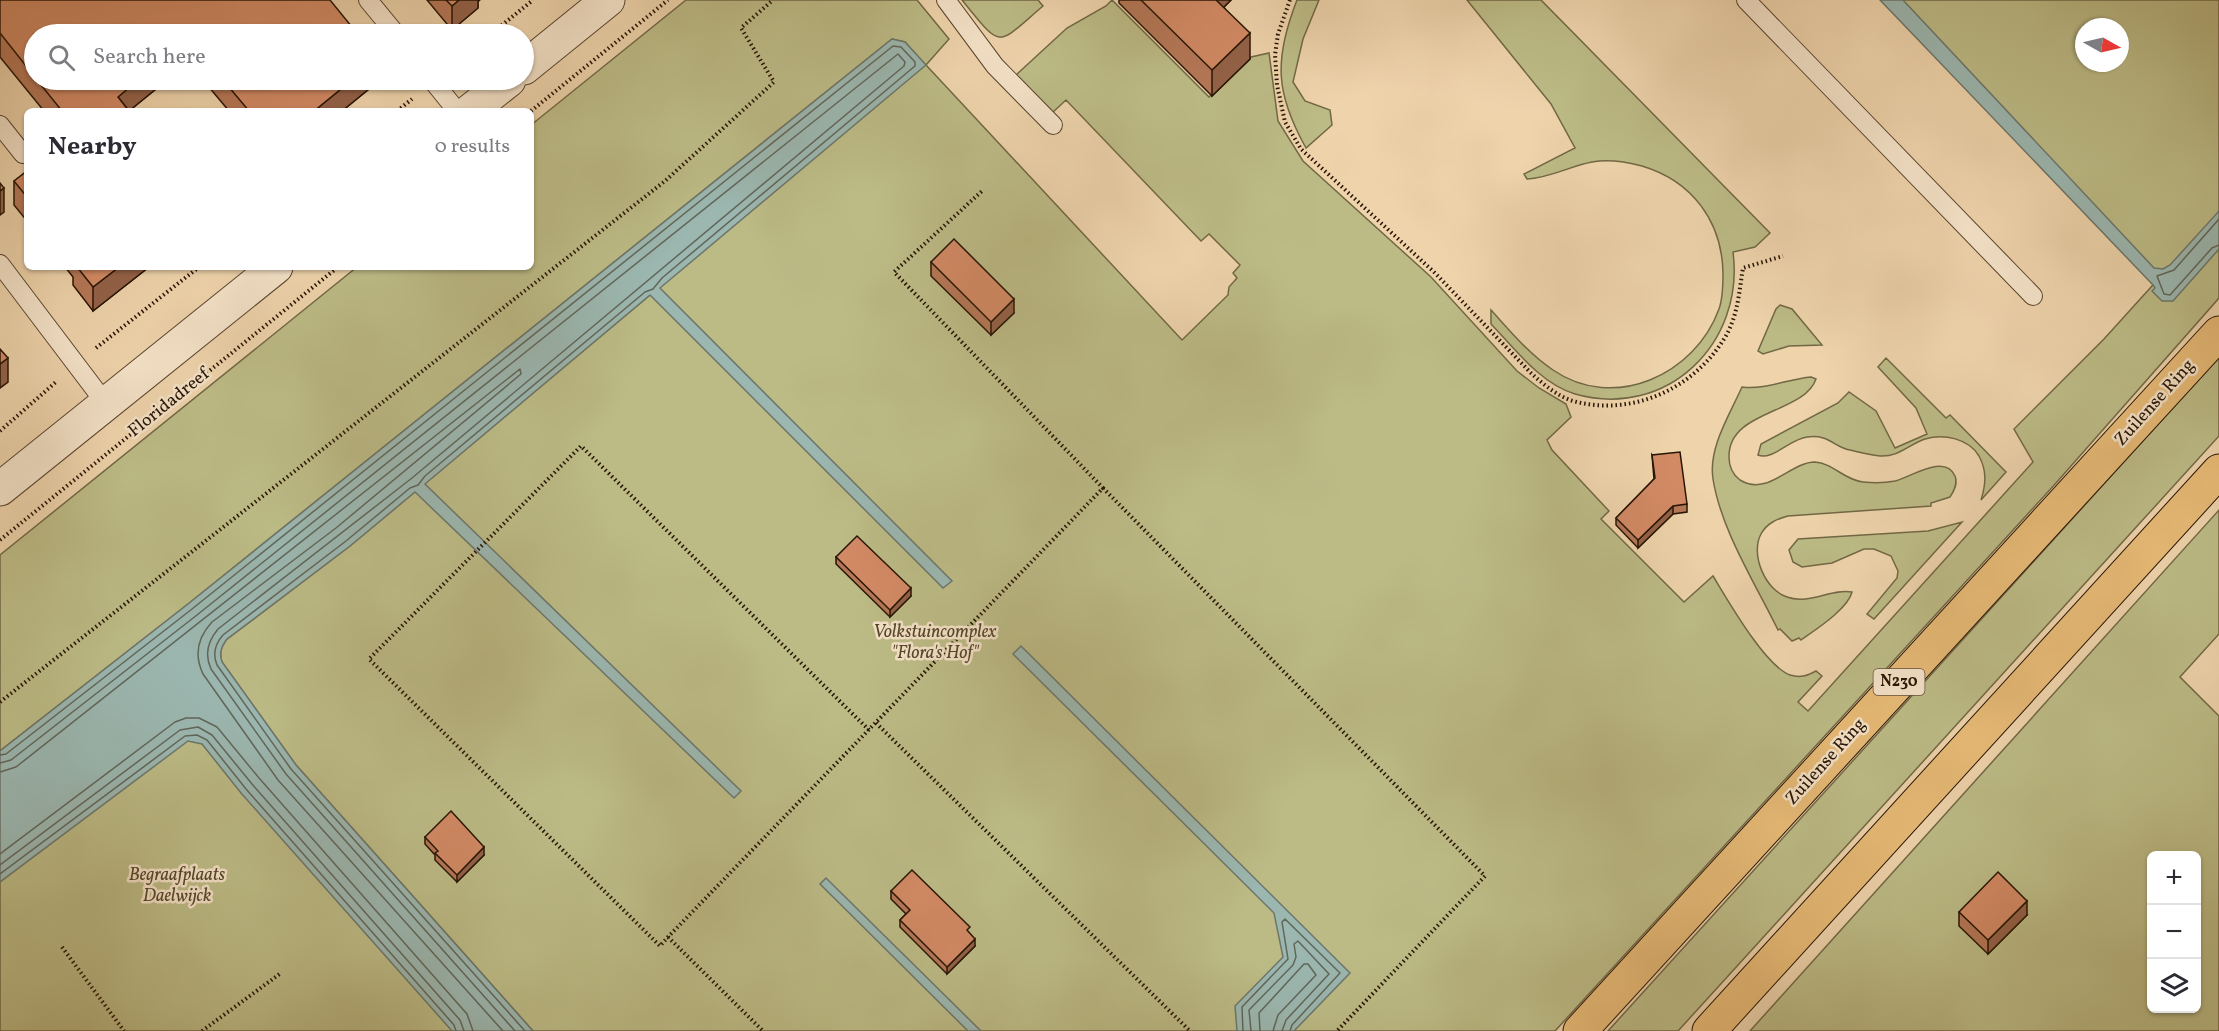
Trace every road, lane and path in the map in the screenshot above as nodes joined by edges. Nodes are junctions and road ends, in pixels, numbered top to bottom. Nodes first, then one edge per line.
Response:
1 (368, 0) edge
2 (533, 0) edge
3 (608, 0) edge
4 (668, 0) edge
5 (773, 0) edge
6 (946, 0) edge
7 (1290, 0) edge
8 (1746, 0) edge
9 (388, 24) edge
10 (503, 24) edge
11 (534, 60) edge
12 (440, 90) edge
13 (496, 90) edge
14 (455, 108) edge
15 (474, 108) edge
16 (534, 109) edge
17 (0, 125) edge
18 (1053, 125) dead end
19 (23, 154) dead end
20 (982, 191) dead end
21 (1783, 256) dead end
22 (0, 264) edge
23 (272, 270) edge
24 (334, 270) edge
25 (2034, 296) dead end
26 (2219, 333) edge
27 (105, 404) junction
28 (2219, 471) edge
29 (1103, 488) junction
30 (0, 489) edge
31 (0, 540) edge
32 (0, 702) edge
33 (876, 723) junction
34 (869, 730) junction
35 (668, 938) junction
36 (62, 947) dead end
37 (280, 973) dead end
38 (124, 1031) edge
39 (202, 1031) edge
40 (763, 1031) edge
41 (1190, 1031) edge
42 (1337, 1031) edge
43 (1580, 1031) edge
44 (1709, 1031) edge

1 - 9 lane
2 - 10 path
3 - 11 street
4 - 16 path
5 - 32 path
6 - 18 lane
7 - 21 path
8 - 25 lane
12 - 14 lane
13 - 15 street
17 - 19 lane
20 - 29 path
22 - 27 lane
23 - 27 street
24 - 31 path, Floridadreef
26 - 43 main road, Zuilense Ring / N230
27 - 30 street
28 - 44 main road
29 - 33 path
29 - 42 path
33 - 34 path
33 - 41 path
34 - 35 path
34 - 35 path
35 - 40 path
36 - 38 path
37 - 39 path

